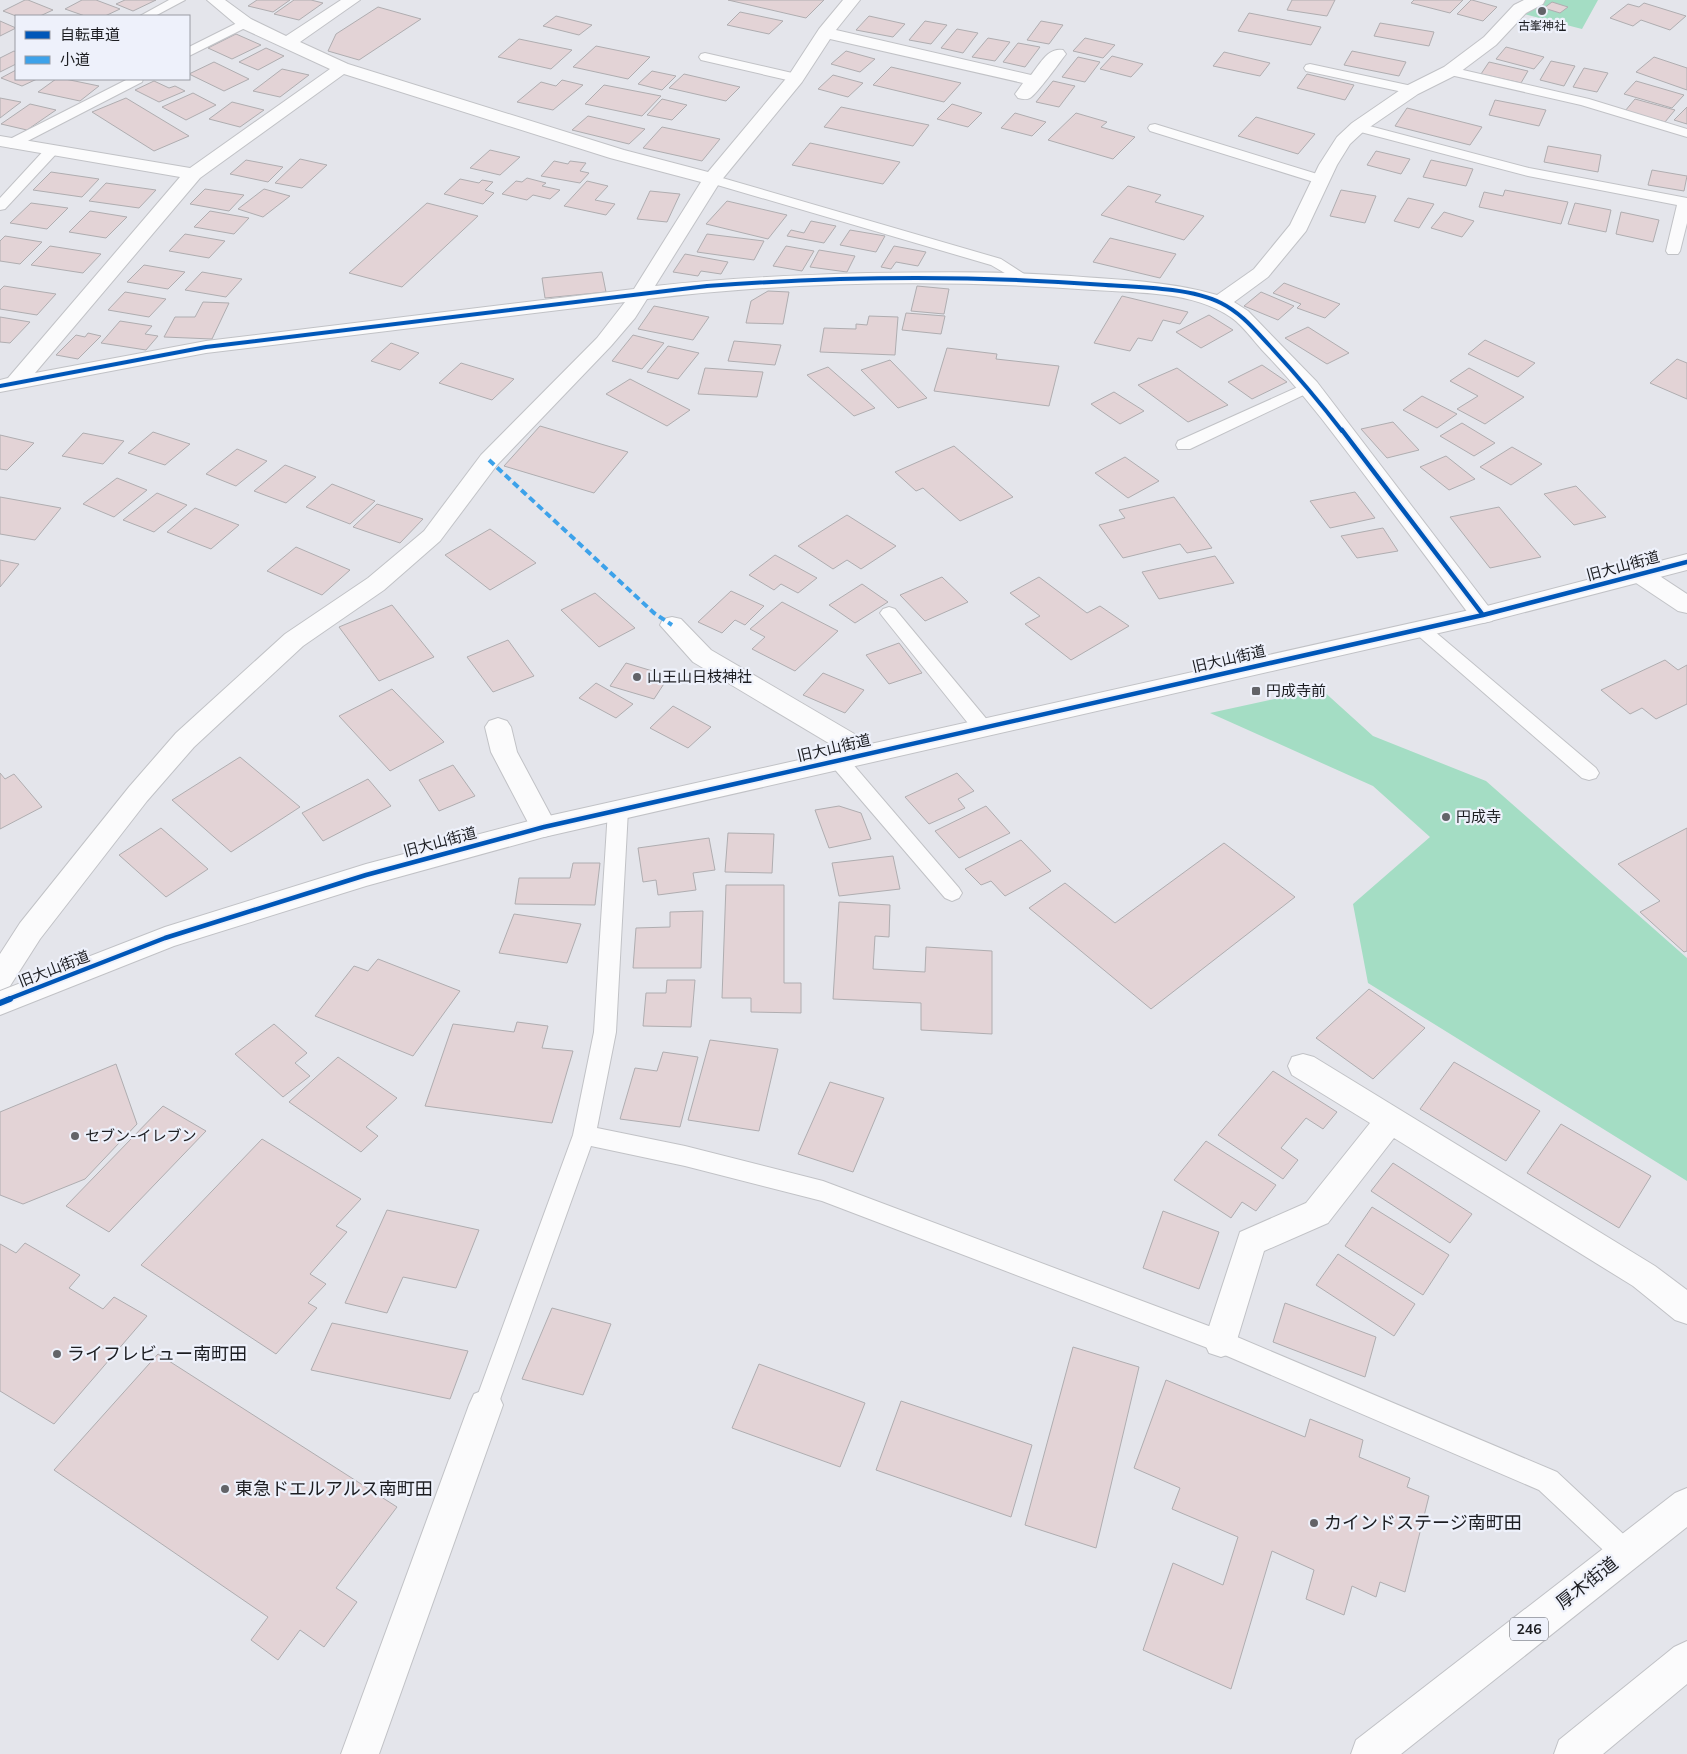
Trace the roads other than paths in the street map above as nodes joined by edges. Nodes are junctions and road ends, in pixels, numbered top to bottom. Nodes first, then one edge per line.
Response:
1 (179, 0) edge
2 (214, 0) edge
3 (352, 0) edge
4 (852, 0) edge
5 (1536, 0) edge
6 (148, 15) edge
7 (245, 23) junction
8 (826, 33) junction
9 (287, 43) junction
10 (190, 51) edge
11 (1058, 54) dead end
12 (705, 57) dead end
13 (342, 68) junction
14 (1310, 68) dead end
15 (1450, 72) junction
16 (796, 78) junction
17 (135, 80) edge
18 (1036, 80) junction
19 (1412, 90) junction
20 (1024, 94) dead end
21 (1358, 127) junction
22 (1155, 128) dead end
23 (1687, 133) edge
24 (5, 142) edge
25 (52, 150) junction
26 (193, 174) junction
27 (712, 179) junction
28 (1322, 180) junction
29 (1686, 203) edge
30 (0, 206) edge
31 (1673, 251) dead end
32 (1024, 279) junction
33 (640, 294) junction
34 (1220, 302) junction
35 (8, 384) edge
36 (1309, 387) junction
37 (1184, 445) dead end
38 (1687, 562) edge
39 (1641, 575) junction
40 (1687, 605) edge
41 (889, 614) dead end
42 (1483, 615) junction
43 (672, 625) dead end
44 (1421, 629) junction
45 (498, 727) dead end
46 (982, 727) junction
47 (866, 753) junction
48 (838, 760) junction
49 (1589, 773) dead end
50 (618, 810) junction
51 (544, 827) junction
52 (952, 893) dead end
53 (0, 978) edge
54 (0, 1004) edge
55 (1303, 1066) dead end
56 (1390, 1120) junction
57 (584, 1135) junction
58 (1687, 1309) edge
59 (1221, 1342) junction
60 (486, 1405) joint
61 (1687, 1504) edge
62 (1625, 1553) junction
63 (1687, 1660) edge
64 (360, 1754) edge
65 (1370, 1754) edge
66 (1574, 1754) edge

1 - 6 lane
2 - 7 main road
3 - 9 main road
4 - 8 main road
5 - 15 main road
7 - 9 main road
7 - 10 lane
8 - 16 main road
8 - 18 main road
9 - 13 main road
11 - 18 main road
12 - 16 lane
13 - 26 main road
13 - 27 main road
14 - 19 lane
15 - 19 main road
15 - 23 lane
16 - 27 main road
17 - 24 lane
18 - 20 main road
19 - 21 main road
21 - 28 main road
21 - 29 lane
22 - 28 lane
24 - 25 main road
25 - 26 main road
25 - 30 lane
26 - 35 main road
27 - 32 lane
27 - 33 main road
28 - 34 main road
29 - 31 lane
32 - 33 main road
32 - 34 main road
33 - 35 main road
33 - 53 main road
34 - 36 main road
36 - 37 lane
36 - 42 main road
38 - 39 main road, 旧大山街道
39 - 40 main road
39 - 42 main road, 旧大山街道
41 - 46 lane
42 - 44 main road, 旧大山街道
43 - 47 main road
44 - 46 main road, 旧大山街道
44 - 49 lane
45 - 51 main road
46 - 47 main road, 旧大山街道
47 - 48 main road, 旧大山街道
48 - 50 main road, 旧大山街道
48 - 52 lane
50 - 51 main road, 旧大山街道
50 - 57 lane
51 - 54 main road, 旧大山街道
55 - 56 main road
56 - 58 main road
56 - 59 main road
57 - 59 lane
57 - 60 lane
59 - 62 lane
60 - 64 main road
61 - 62 main road, 厚木街道 / 246
62 - 65 main road, 厚木街道 / 246
63 - 66 main road

